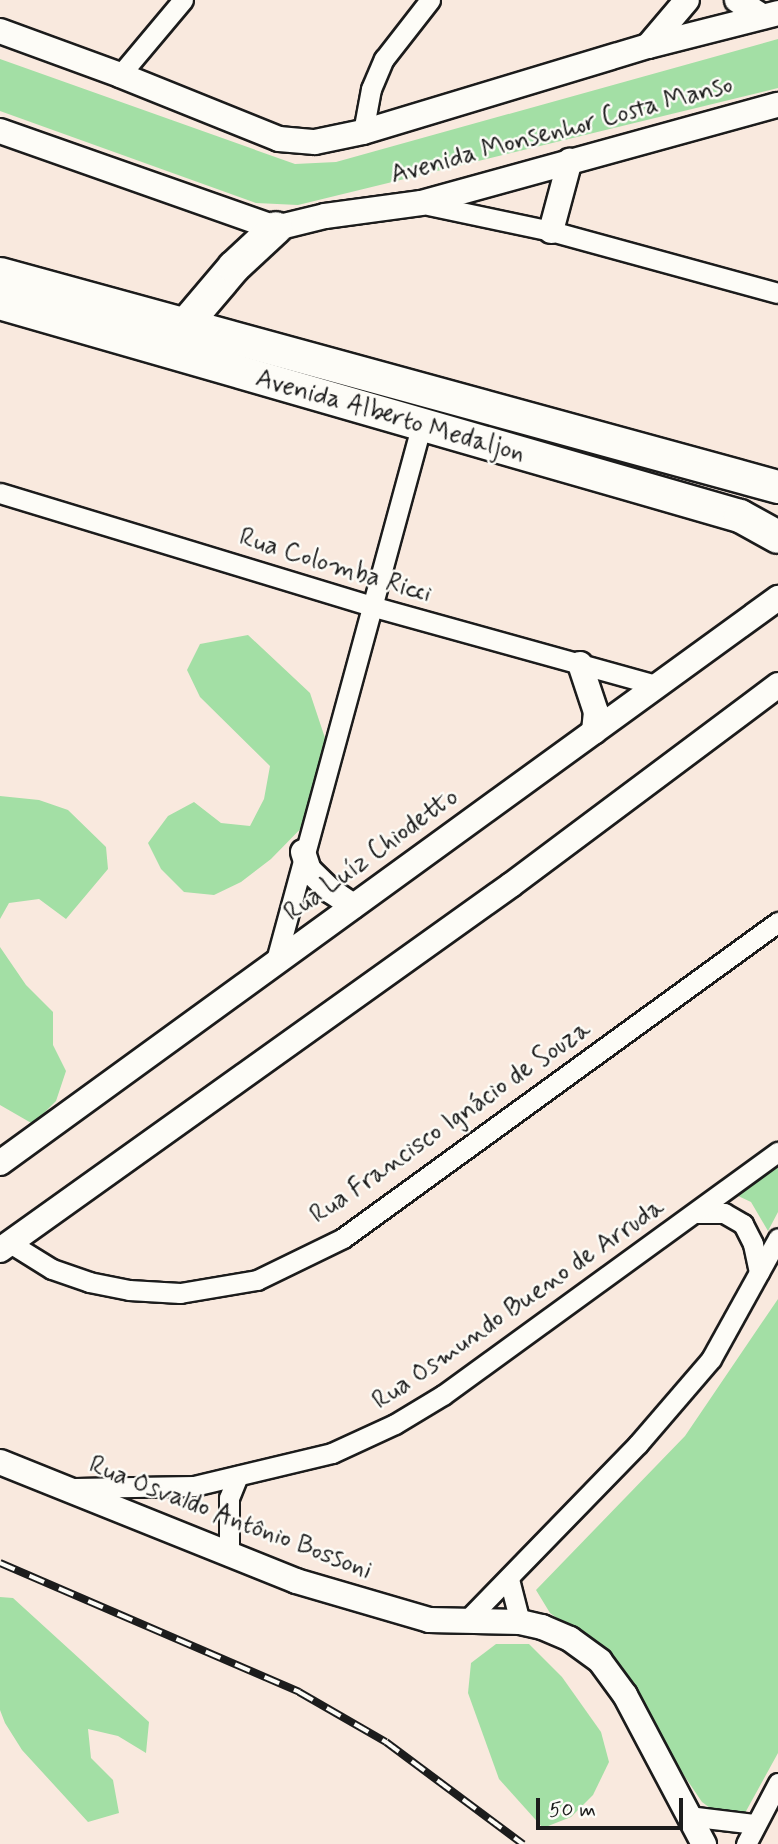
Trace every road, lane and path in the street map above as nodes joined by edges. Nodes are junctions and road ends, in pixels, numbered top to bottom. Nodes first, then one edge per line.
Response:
1 (183, 0) edge
2 (430, 0) edge
3 (687, 0) edge
4 (737, 0) edge
5 (770, 15) edge
6 (0, 31) edge
7 (648, 47) junction
8 (120, 75) junction
9 (778, 105) edge
10 (0, 131) edge
11 (363, 132) junction
12 (570, 160) junction
13 (421, 203) junction
14 (276, 228) junction
15 (551, 231) junction
16 (0, 274) edge
17 (778, 293) edge
18 (0, 303) edge
19 (184, 326) junction
20 (421, 427) junction
21 (778, 487) edge
22 (0, 493) edge
23 (778, 537) edge
24 (778, 598) edge
25 (371, 606) junction
26 (580, 664) junction
27 (656, 685) junction
28 (778, 685) edge
29 (594, 732) junction
30 (303, 852) junction
31 (353, 906) junction
32 (778, 922) edge
33 (275, 964) junction
34 (778, 1152) edge
35 (0, 1163) edge
36 (697, 1213) junction
37 (778, 1238) edge
38 (5, 1246) edge
39 (759, 1272) junction
40 (0, 1462) edge
41 (238, 1476) junction
42 (65, 1488) junction
43 (229, 1556) junction
44 (509, 1579) junction
45 (466, 1621) junction
46 (520, 1622) junction
47 (778, 1783) edge
48 (688, 1816) junction
49 (754, 1824) junction
50 (704, 1844) edge
51 (746, 1844) edge

1 - 8 street
2 - 11 street
3 - 7 street
4 - 5 street
5 - 7 street, Avenida Monsenhor Costa Manso
6 - 8 street, Avenida Monsenhor Costa Manso
7 - 11 street, Avenida Monsenhor Costa Manso
8 - 11 street, Avenida Monsenhor Costa Manso
9 - 12 street, Avenida Monsenhor Costa Manso
10 - 14 street
12 - 13 street, Avenida Monsenhor Costa Manso
12 - 15 street
13 - 14 street, Avenida Monsenhor Costa Manso
13 - 15 street
14 - 19 main road
15 - 17 street
16 - 19 main road, Avenida Alberto Medaljon
18 - 20 main road, Avenida Alberto Medaljon
19 - 21 main road, Avenida Alberto Medaljon
20 - 23 main road, Avenida Alberto Medaljon
20 - 25 street
22 - 25 street, Rua Colomba Ricci
24 - 27 street, Rua Luíz Chiodetto
25 - 26 street, Rua Colomba Ricci
25 - 30 street
26 - 27 street, Rua Colomba Ricci
26 - 29 street
27 - 29 street, Rua Luíz Chiodetto
28 - 38 street
29 - 31 street, Rua Luíz Chiodetto
30 - 31 street
30 - 33 street
31 - 33 street, Rua Luíz Chiodetto
32 - 38 street, Rua Francisco Ignácio de Souza
33 - 35 street, Rua Luíz Chiodetto
34 - 36 street, Rua Osmundo Bueno de Arruda
36 - 39 street
36 - 41 street, Rua Osmundo Bueno de Arruda
37 - 39 street
39 - 44 street
40 - 42 street, Rua Osvaldo Antônio Bossoni
41 - 42 street, Rua Osmundo Bueno de Arruda
41 - 43 street
42 - 43 street, Rua Osvaldo Antônio Bossoni
43 - 45 street, Rua Osvaldo Antônio Bossoni
44 - 45 street
44 - 46 street
45 - 46 street, Rua Osvaldo Antônio Bossoni
46 - 48 street, Rua Osvaldo Antônio Bossoni
47 - 49 street
48 - 49 street
48 - 50 street, Rua Osvaldo Antônio Bossoni
49 - 51 street

